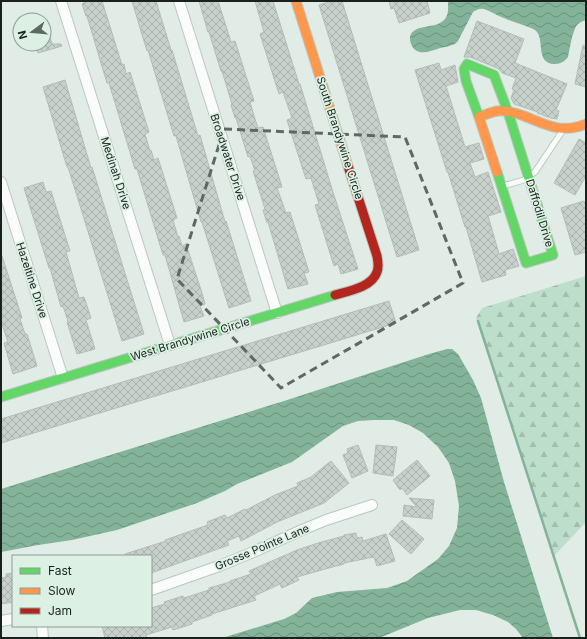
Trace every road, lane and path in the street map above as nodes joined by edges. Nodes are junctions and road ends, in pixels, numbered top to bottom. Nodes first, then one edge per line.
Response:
1 (61, 1) edge
2 (179, 1) edge
3 (296, 1) edge
4 (508, 112) junction
5 (479, 117) junction
6 (586, 124) edge
7 (563, 129) junction
8 (529, 177) junction
9 (1, 182) edge
10 (502, 187) junction
11 (376, 275) joint
12 (277, 313) junction
13 (170, 345) junction
14 (63, 378) junction
15 (1, 397) edge
16 (372, 505) dead end
17 (152, 590) edge
18 (12, 619) edge
19 (1, 621) edge
20 (42, 627) edge
21 (43, 638) edge

1 - 13 street, Medinah Drive
2 - 12 street, Broadwater Drive
3 - 11 street, South Brandywine Circle
4 - 5 street
4 - 5 street, Daffodil Drive
4 - 7 street
4 - 8 street, Daffodil Drive
5 - 10 street, Daffodil Drive
6 - 7 street
7 - 8 lane
8 - 10 lane
8 - 10 street, Daffodil Drive
9 - 14 street, Hazeltine Drive
11 - 12 street, West Brandywine Circle
12 - 13 street, West Brandywine Circle
13 - 14 street, West Brandywine Circle
14 - 15 street, West Brandywine Circle
16 - 17 street, Grosse Pointe Lane
18 - 19 street
20 - 21 street

